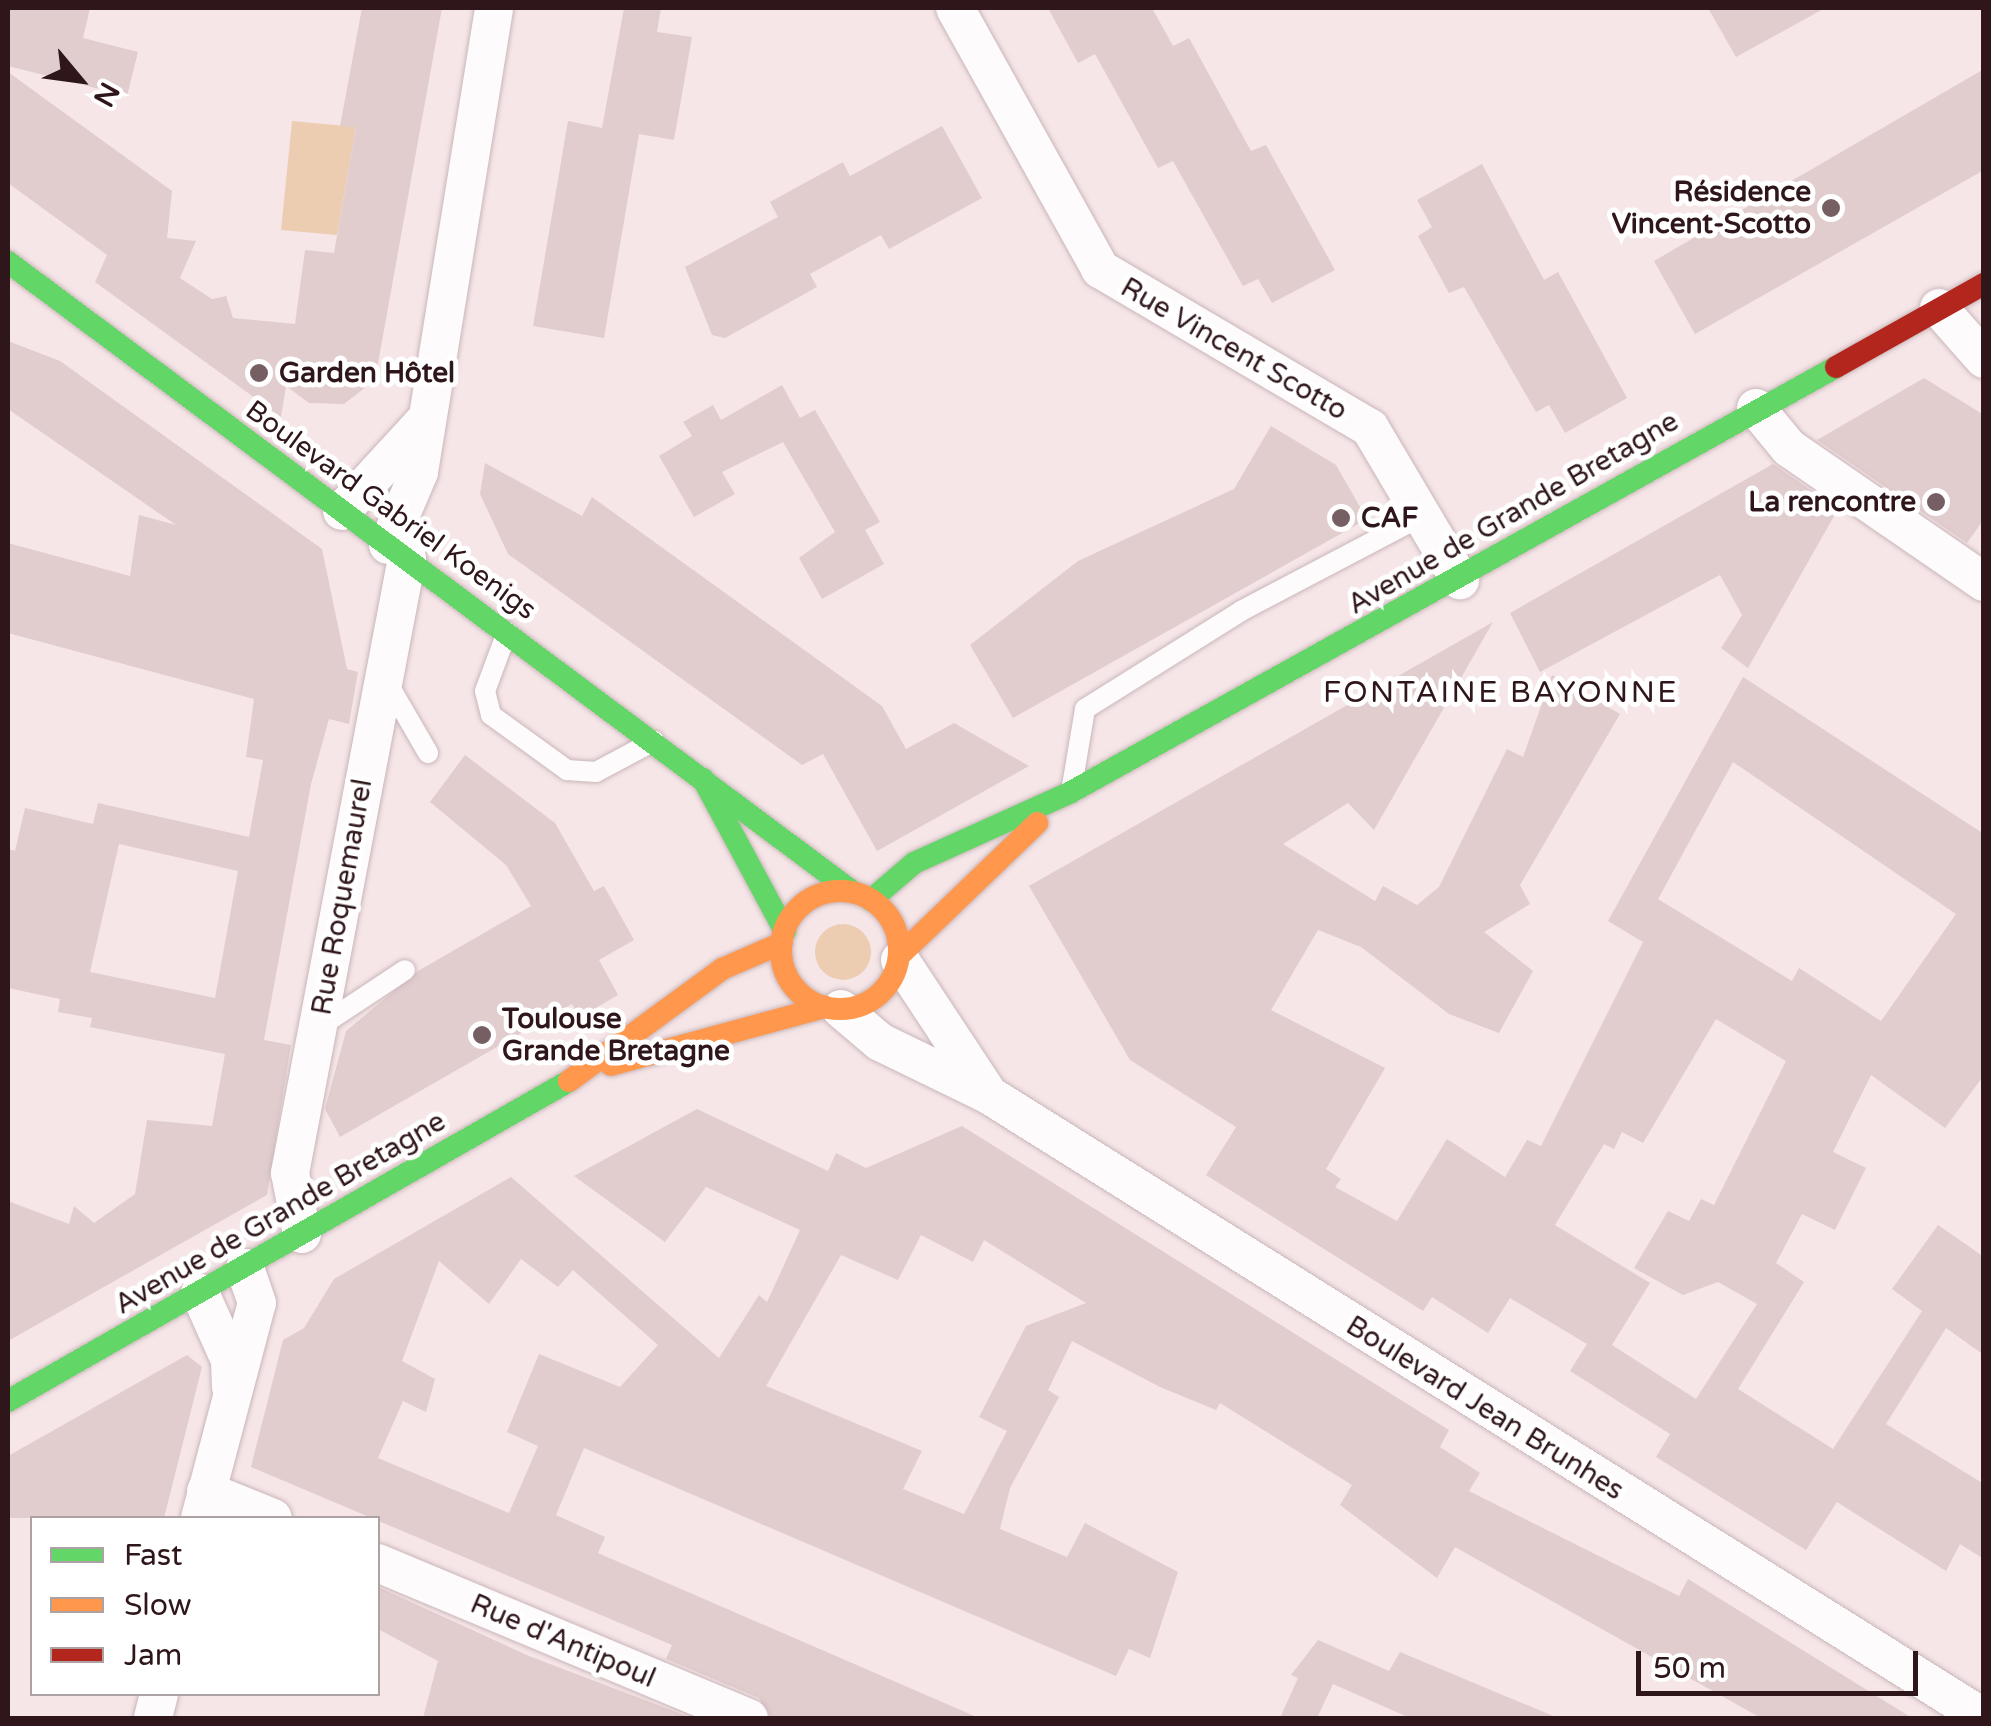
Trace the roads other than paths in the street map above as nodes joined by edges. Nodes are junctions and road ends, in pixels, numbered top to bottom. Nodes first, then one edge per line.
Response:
1 (494, 8) edge
2 (956, 8) edge
3 (8, 262) edge
4 (1984, 284) edge
5 (8, 285) edge
6 (57, 307) junction
7 (1939, 308) junction
8 (1984, 359) edge
9 (1756, 408) junction
10 (423, 423) junction
11 (342, 512) junction
12 (1426, 514) junction
13 (398, 551) junction
14 (1460, 580) junction
15 (1984, 582) edge
16 (508, 630) junction
17 (382, 676) junction
18 (658, 739) junction
19 (428, 753) dead end
20 (690, 762) junction
21 (1071, 792) junction
22 (862, 896) junction
23 (783, 937) junction
24 (900, 957) junction
25 (405, 970) dead end
26 (833, 1008) junction
27 (318, 1028) junction
28 (581, 1074) junction
29 (989, 1095) junction
30 (302, 1234) junction
31 (244, 1268) junction
32 (200, 1293) junction
33 (231, 1390) junction
34 (8, 1402) edge
35 (203, 1505) edge
36 (261, 1516) edge
37 (380, 1563) edge
38 (749, 1718) edge
39 (1984, 1718) edge

1 - 10 street, Rue Roquemaurel
2 - 12 street, Rue Vincent Scotto
3 - 6 main road, Boulevard Gabriel Koenigs
4 - 7 main road, Avenue de Grande Bretagne
5 - 6 main road, Boulevard Gabriel Koenigs
6 - 11 main road, Boulevard Gabriel Koenigs
7 - 8 street
7 - 9 main road, Avenue de Grande Bretagne
9 - 14 main road, Avenue de Grande Bretagne
9 - 15 street
10 - 11 street
10 - 13 street, Rue Roquemaurel
11 - 13 main road, Boulevard Gabriel Koenigs
12 - 14 street, Rue Vincent Scotto
12 - 21 lane, Avenue de Grande Bretagne
13 - 16 main road, Boulevard Gabriel Koenigs
13 - 17 street, Rue Roquemaurel
14 - 21 main road, Avenue de Grande Bretagne
16 - 18 main road, Boulevard Gabriel Koenigs
16 - 18 lane
17 - 19 lane
17 - 27 street, Rue Roquemaurel
18 - 20 main road, Boulevard Gabriel Koenigs
20 - 22 main road, Boulevard Gabriel Koenigs
20 - 23 main road, Boulevard Gabriel Koenigs
21 - 22 main road, Avenue de Grande Bretagne
21 - 24 main road, Avenue de Grande Bretagne
22 - 23 main road
22 - 24 main road
23 - 26 main road
23 - 28 main road, Avenue de Grande Bretagne
24 - 26 main road
24 - 29 street, Boulevard Jean Brunhes
25 - 27 lane
26 - 28 main road, Avenue de Grande Bretagne
26 - 29 street, Boulevard Jean Brunhes
27 - 30 street, Rue Roquemaurel
28 - 30 main road, Avenue de Grande Bretagne
29 - 39 street, Boulevard Jean Brunhes
30 - 31 main road, Avenue de Grande Bretagne
31 - 32 main road, Avenue de Grande Bretagne
31 - 33 street
32 - 33 street
32 - 34 main road, Avenue de Grande Bretagne
33 - 35 street
35 - 36 street
37 - 38 street, Rue d'Antipoul

